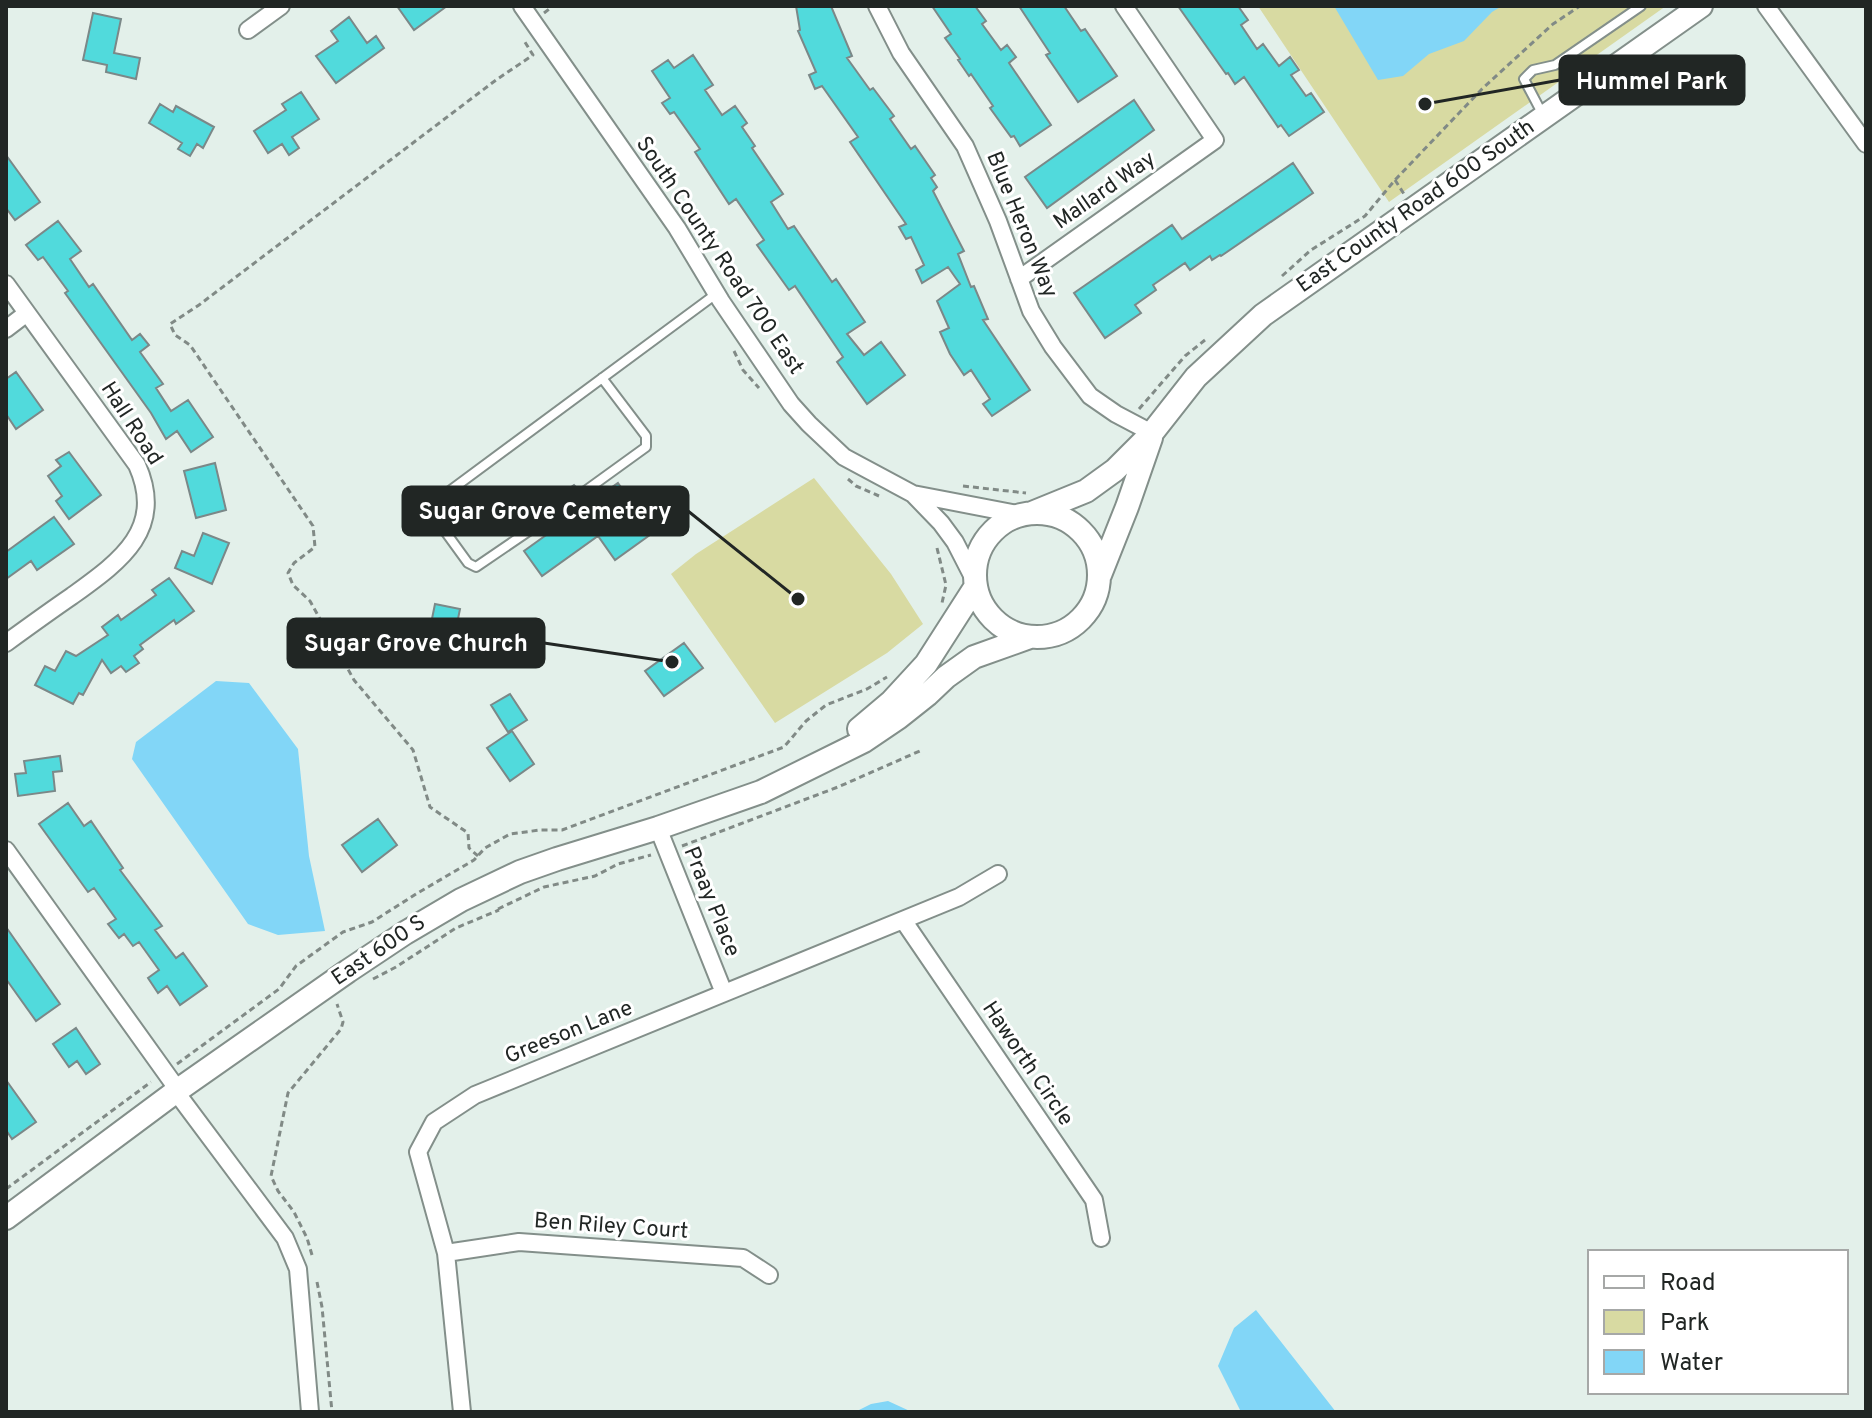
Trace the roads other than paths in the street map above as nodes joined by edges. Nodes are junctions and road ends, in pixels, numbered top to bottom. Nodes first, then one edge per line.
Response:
1 (281, 6) edge
2 (522, 6) edge
3 (877, 6) edge
4 (1124, 6) edge
5 (1641, 6) edge
6 (1701, 6) edge
7 (1766, 6) edge
8 (248, 30) dead end
9 (1544, 117) junction
10 (1866, 144) edge
11 (1019, 279) junction
12 (6, 284) edge
13 (716, 293) junction
14 (27, 313) junction
15 (6, 329) edge
16 (602, 378) junction
17 (1152, 433) junction
18 (581, 494) dead end
19 (913, 494) junction
20 (567, 505) dead end
21 (1029, 507) junction
22 (1100, 576) junction
23 (976, 584) junction
24 (1030, 637) junction
25 (6, 643) edge
26 (800, 772) junction
27 (658, 828) junction
28 (6, 850) edge
29 (998, 874) dead end
30 (903, 920) junction
31 (724, 993) junction
32 (173, 1085) junction
33 (6, 1218) edge
34 (1101, 1238) dead end
35 (446, 1253) junction
36 (769, 1275) dead end
37 (310, 1412) edge
38 (462, 1412) edge

1 - 8 street
2 - 13 street, South County Road 700 East
3 - 11 street, Blue Heron Way
4 - 11 street, Mallard Way
5 - 9 lane
6 - 9 street, East County Road 600 South
7 - 10 street
9 - 17 street, East County Road 600 South
11 - 17 street, Blue Heron Way
12 - 14 street, Hall Road
13 - 16 lane
13 - 19 street, South County Road 700 East
14 - 15 street
14 - 25 street, Hall Road
16 - 18 lane
16 - 20 lane
17 - 21 street, East County Road 600 South
17 - 22 street, East County Road 600 South
19 - 21 street, South County Road 700 East
19 - 23 street, South County Road 700 East
21 - 22 street
21 - 23 street
22 - 24 street
23 - 24 street
23 - 26 street
24 - 26 street
26 - 27 street, East 600 S
27 - 31 street, Praay Place
27 - 32 street, East 600 S
28 - 32 street
29 - 30 street, Greeson Lane
30 - 31 street, Greeson Lane
30 - 34 street, Haworth Circle
31 - 35 street, Greeson Lane
32 - 33 street, East 600 S
32 - 37 street
35 - 36 street, Ben Riley Court
35 - 38 street, Greeson Lane

